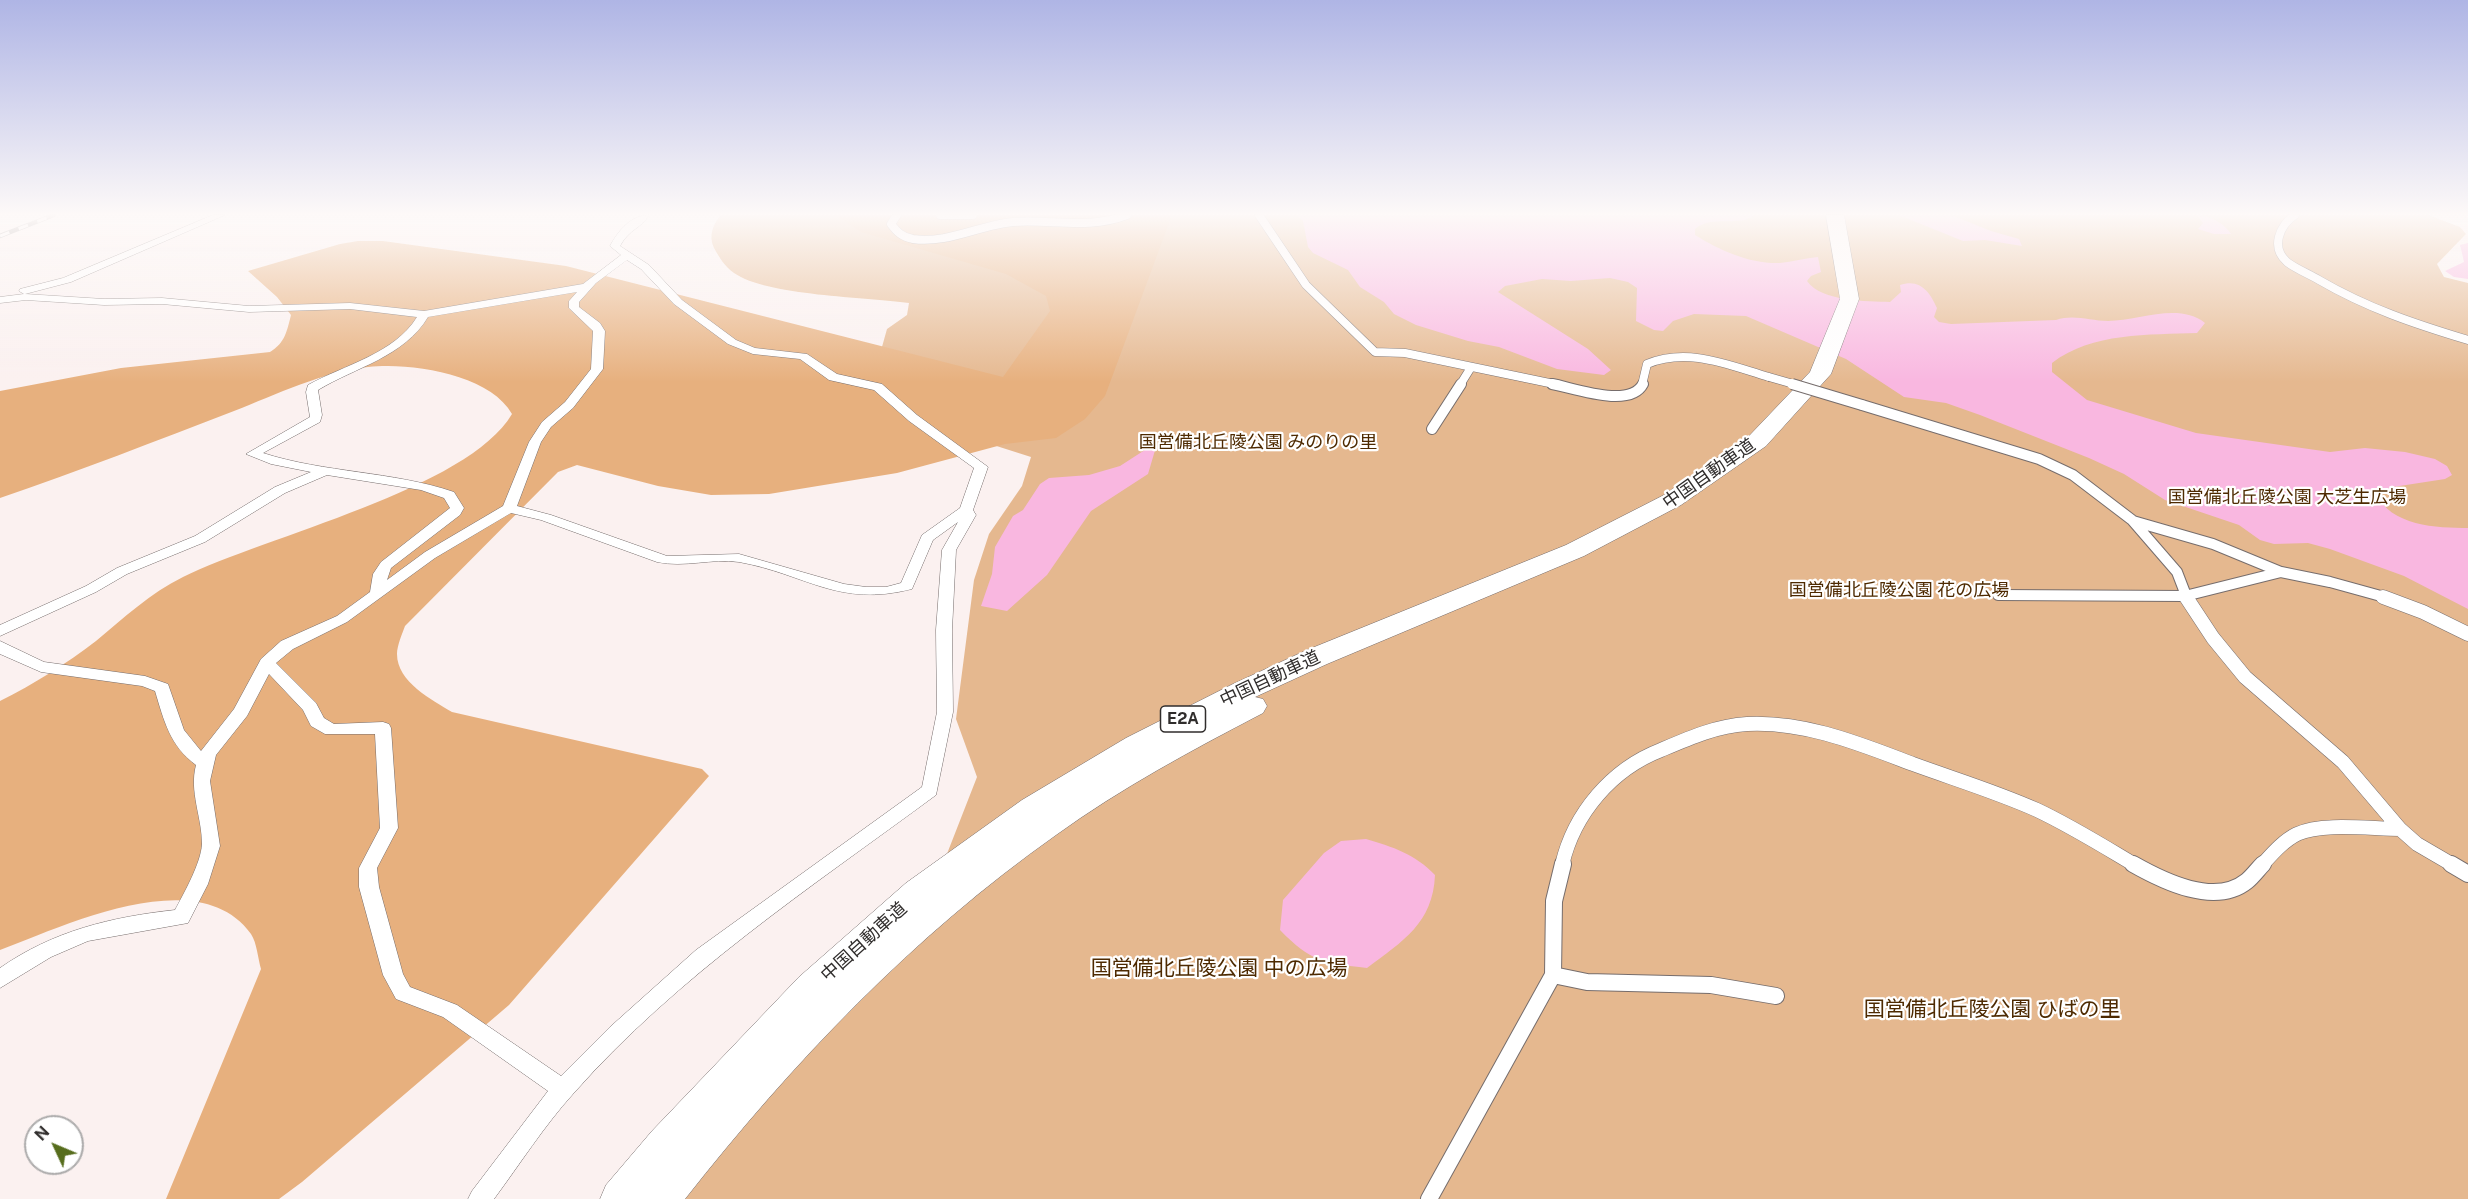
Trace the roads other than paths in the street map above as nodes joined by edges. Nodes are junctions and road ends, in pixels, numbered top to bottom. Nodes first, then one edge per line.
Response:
1 (86, 271) edge
2 (606, 271) edge
3 (649, 271) edge
4 (1297, 271) edge
5 (1852, 271) edge
6 (2303, 271) edge
7 (586, 286) junction
8 (1859, 296) junction
9 (0, 298) edge
10 (424, 314) junction
11 (1863, 319) dead end
12 (2468, 340) edge
13 (1835, 365) junction
14 (1470, 369) junction
15 (1432, 429) dead end
16 (326, 471) junction
17 (508, 508) junction
18 (966, 510) junction
19 (2132, 520) junction
20 (2281, 572) junction
21 (377, 594) junction
22 (1998, 596) dead end
23 (2185, 596) junction
24 (0, 632) edge
25 (2468, 634) edge
26 (0, 646) edge
27 (267, 663) junction
28 (206, 763) junction
29 (2400, 829) junction
30 (2468, 874) edge
31 (1553, 975) junction
32 (0, 979) edge
33 (1776, 996) dead end
34 (564, 1088) junction
35 (480, 1199) edge
36 (621, 1199) edge
37 (659, 1199) edge
38 (1429, 1199) edge

1 - 9 street
2 - 7 street
3 - 18 street
4 - 14 street
5 - 8 highway, 中国自動車道 / E2A
6 - 12 street
7 - 10 street
7 - 17 street
8 - 11 highway, 中国自動車道 / E2A
8 - 13 highway, 中国自動車道 / E2A
9 - 10 street
10 - 16 street
13 - 36 highway, 中国自動車道 / E2A
13 - 37 highway, 中国自動車道 / E2A
14 - 15 street
14 - 19 street, bridge
16 - 21 street
16 - 24 street
17 - 18 street
17 - 21 street
18 - 34 street
19 - 20 street
19 - 23 street
20 - 23 street
20 - 25 street
21 - 27 street
22 - 23 street
23 - 29 street
26 - 28 street
27 - 28 street
27 - 34 street
28 - 32 street
29 - 30 street
29 - 31 street
31 - 33 street
31 - 38 street
34 - 35 street

